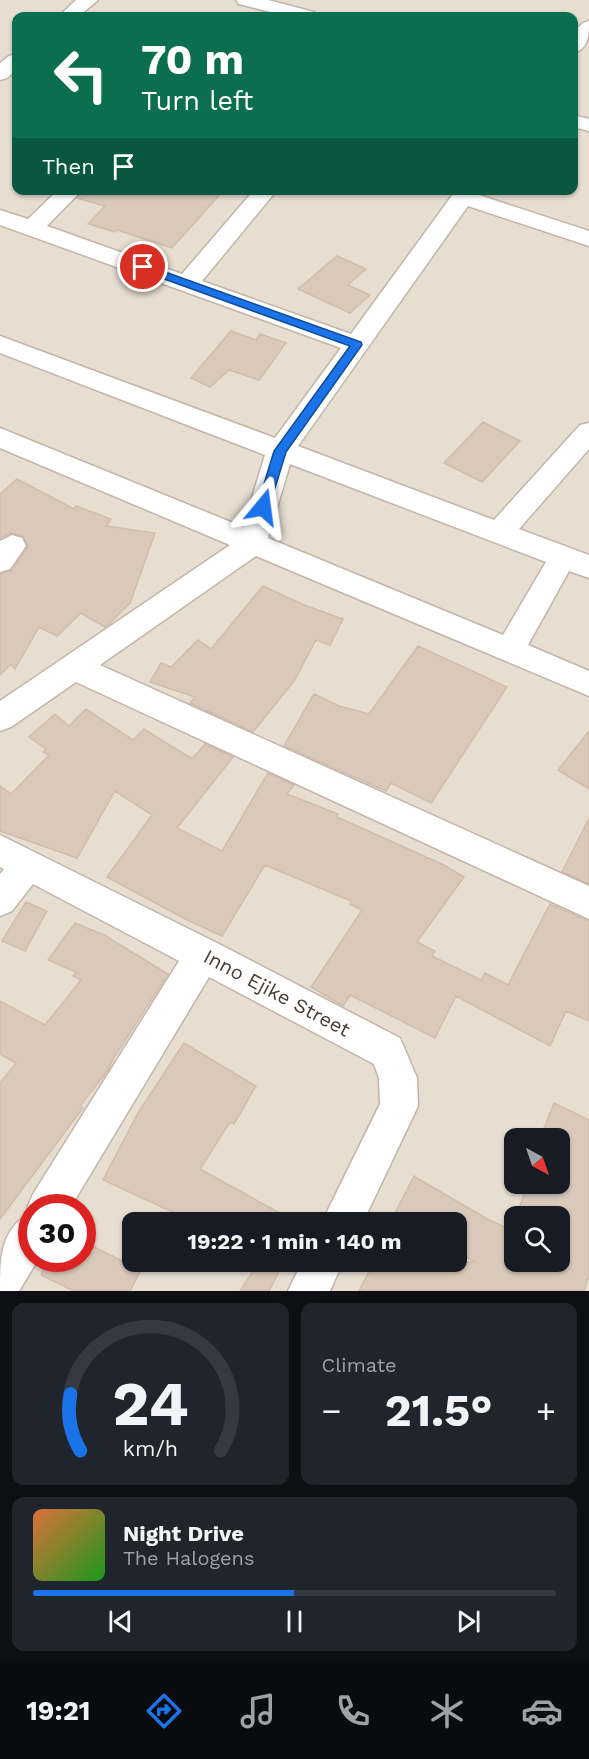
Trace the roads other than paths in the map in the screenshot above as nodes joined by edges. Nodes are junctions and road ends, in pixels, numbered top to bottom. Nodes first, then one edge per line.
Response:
1 (88, 0) edge
2 (252, 7) edge
3 (73, 12) edge
4 (283, 12) edge
5 (589, 27) edge
6 (578, 41) edge
7 (12, 64) edge
8 (0, 74) edge
9 (65, 195) edge
10 (262, 195) edge
11 (464, 195) edge
12 (468, 195) edge
13 (0, 217) edge
14 (33, 227) junction
15 (589, 239) edge
16 (187, 283) junction
17 (0, 344) edge
18 (357, 345) junction
19 (589, 432) edge
20 (0, 437) edge
21 (280, 451) junction
22 (500, 532) junction
23 (252, 545) junction
24 (576, 562) edge
25 (509, 651) junction
26 (74, 667) junction
27 (589, 684) edge
28 (0, 718) edge
29 (14, 857) edge
30 (0, 900) edge
31 (589, 903) edge
32 (203, 954) junction
33 (56, 1194) edge
34 (347, 1212) edge
35 (18, 1255) edge
36 (318, 1272) edge
37 (0, 1284) edge
38 (308, 1291) edge

1 - 3 street
2 - 4 street
5 - 6 street
7 - 8 street
9 - 14 street
10 - 16 street
11 - 18 street
12 - 15 street
13 - 14 street
14 - 16 street
16 - 18 street
17 - 21 street
18 - 21 street
19 - 22 street
20 - 23 street
21 - 22 street
21 - 23 street
22 - 24 street
23 - 25 street
23 - 26 street
24 - 25 street
25 - 27 street
26 - 28 street
26 - 31 street
29 - 30 street
29 - 32 street, Inno Ejike Street
32 - 33 street
32 - 34 street, Inno Ejike Street
35 - 37 street
36 - 38 street

